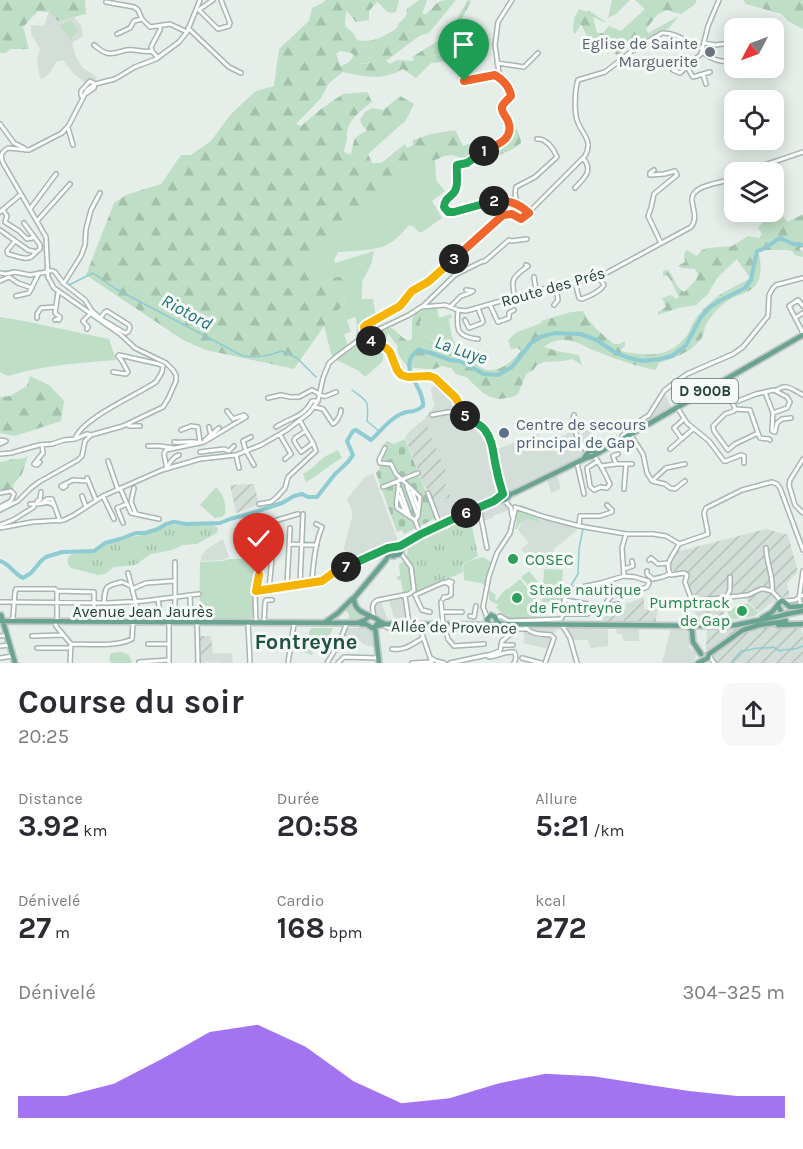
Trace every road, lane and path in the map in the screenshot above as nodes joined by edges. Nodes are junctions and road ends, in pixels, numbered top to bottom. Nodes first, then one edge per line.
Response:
1 (200, 0) edge
2 (213, 0) edge
3 (221, 0) edge
4 (512, 0) edge
5 (719, 0) edge
6 (106, 2) dead end
7 (199, 10) junction
8 (194, 14) junction
9 (142, 19) junction
10 (160, 26) junction
11 (187, 30) junction
12 (117, 34) dead end
13 (704, 43) junction
14 (724, 44) edge
15 (94, 45) dead end
16 (152, 51) junction
17 (702, 51) junction
18 (538, 53) dead end
19 (158, 58) junction
20 (724, 62) edge
21 (497, 63) junction
22 (675, 64) dead end
23 (687, 67) junction
24 (710, 72) dead end
25 (241, 73) dead end
26 (497, 74) junction
27 (703, 74) junction
28 (464, 81) dead end
29 (706, 84) dead end
30 (0, 124) edge
31 (68, 128) junction
32 (537, 140) dead end
33 (73, 145) dead end
34 (25, 150) junction
35 (803, 152) edge
36 (583, 158) junction
37 (774, 162) edge
38 (654, 170) dead end
39 (56, 174) dead end
40 (724, 181) edge
41 (70, 184) dead end
42 (575, 188) dead end
43 (100, 192) dead end
44 (21, 195) junction
45 (517, 204) junction
46 (30, 209) junction
47 (1, 211) edge
48 (529, 213) junction
49 (37, 221) junction
50 (24, 223) dead end
51 (0, 230) edge
52 (32, 237) dead end
53 (526, 239) dead end
54 (15, 241) junction
55 (661, 243) junction
56 (36, 252) junction
57 (526, 266) dead end
58 (47, 271) junction
59 (0, 273) edge
60 (39, 273) junction
61 (599, 277) junction
62 (534, 278) dead end
63 (803, 278) edge
64 (0, 281) edge
65 (575, 282) junction
66 (65, 283) junction
67 (556, 286) junction
68 (32, 288) junction
69 (466, 290) dead end
70 (536, 291) junction
71 (58, 292) junction
72 (16, 296) dead end
73 (515, 297) junction
74 (490, 305) junction
75 (554, 305) dead end
76 (451, 306) junction
77 (803, 306) edge
78 (55, 307) junction
79 (422, 307) junction
80 (478, 308) junction
81 (458, 310) junction
82 (514, 310) dead end
83 (803, 313) edge
84 (90, 314) junction
85 (97, 317) junction
86 (37, 318) dead end
87 (795, 318) junction
88 (55, 320) dead end
89 (465, 320) dead end
90 (87, 329) dead end
91 (803, 334) edge
92 (366, 336) junction
93 (478, 339) dead end
94 (113, 372) dead end
95 (705, 391) junction
96 (776, 391) junction
97 (336, 392) dead end
98 (765, 392) junction
99 (803, 395) edge
100 (319, 396) junction
101 (268, 398) dead end
102 (318, 401) junction
103 (733, 403) junction
104 (314, 407) junction
105 (677, 407) junction
106 (735, 409) junction
107 (341, 410) dead end
108 (227, 411) dead end
109 (463, 412) junction
110 (773, 413) junction
111 (432, 415) dead end
112 (574, 415) dead end
113 (791, 418) dead end
114 (684, 419) junction
115 (300, 421) junction
116 (127, 424) junction
117 (140, 426) dead end
118 (209, 427) dead end
119 (276, 427) dead end
120 (219, 428) dead end
121 (694, 428) junction
122 (181, 430) dead end
123 (306, 430) junction
124 (629, 432) junction
125 (758, 433) junction
126 (91, 435) junction
127 (211, 435) junction
128 (280, 435) junction
129 (251, 437) dead end
130 (75, 439) junction
131 (682, 439) junction
132 (770, 440) dead end
133 (174, 442) dead end
134 (202, 443) junction
135 (313, 443) junction
136 (42, 445) junction
137 (148, 446) dead end
138 (234, 446) dead end
139 (174, 448) junction
140 (385, 448) dead end
141 (670, 449) dead end
142 (728, 450) junction
143 (229, 451) junction
144 (200, 452) dead end
145 (247, 452) junction
146 (719, 453) junction
147 (0, 454) edge
148 (591, 454) junction
149 (618, 454) dead end
150 (179, 455) dead end
151 (236, 455) junction
152 (231, 457) junction
153 (285, 459) dead end
154 (803, 459) edge
155 (108, 460) dead end
156 (598, 461) junction
157 (40, 462) dead end
158 (577, 463) junction
159 (744, 463) dead end
160 (615, 464) junction
161 (626, 464) junction
162 (632, 464) dead end
163 (685, 464) dead end
164 (254, 465) dead end
165 (600, 466) junction
166 (168, 468) junction
167 (239, 468) dead end
168 (418, 473) dead end
169 (399, 481) junction
170 (652, 481) junction
171 (685, 481) dead end
172 (66, 484) dead end
173 (406, 484) junction
174 (133, 486) junction
175 (383, 487) dead end
176 (399, 488) junction
177 (120, 489) junction
178 (624, 489) dead end
179 (411, 490) junction
180 (41, 492) dead end
181 (0, 493) edge
182 (428, 493) dead end
183 (398, 494) junction
184 (584, 494) dead end
185 (82, 496) dead end
186 (103, 496) junction
187 (505, 497) junction
188 (96, 500) junction
189 (413, 500) junction
190 (30, 504) dead end
191 (127, 504) junction
192 (259, 504) dead end
193 (404, 504) junction
194 (607, 505) dead end
195 (86, 507) junction
196 (479, 507) junction
197 (513, 508) junction
198 (0, 509) edge
199 (418, 509) junction
200 (803, 513) edge
201 (136, 514) junction
202 (298, 514) dead end
203 (303, 514) dead end
204 (406, 514) junction
205 (418, 516) junction
206 (114, 519) dead end
207 (159, 519) dead end
208 (413, 519) junction
209 (60, 521) junction
210 (439, 522) junction
211 (123, 523) dead end
212 (316, 524) dead end
213 (579, 525) junction
214 (0, 527) edge
215 (290, 528) dead end
216 (418, 528) dead end
217 (626, 534) junction
218 (290, 544) junction
219 (301, 544) junction
220 (679, 544) junction
221 (318, 545) junction
222 (273, 547) dead end
223 (487, 548) dead end
224 (766, 548) dead end
225 (803, 550) edge
226 (395, 551) junction
227 (649, 560) dead end
228 (632, 561) dead end
229 (175, 562) dead end
230 (668, 563) junction
231 (624, 569) junction
232 (647, 571) dead end
233 (803, 571) edge
234 (128, 573) dead end
235 (670, 574) junction
236 (145, 576) dead end
237 (489, 576) junction
238 (624, 576) junction
239 (730, 578) dead end
240 (174, 581) junction
241 (312, 582) junction
242 (605, 582) junction
243 (146, 584) junction
244 (300, 584) junction
245 (287, 586) junction
246 (132, 588) junction
247 (770, 588) junction
248 (269, 589) junction
249 (57, 591) junction
250 (256, 591) junction
251 (635, 592) dead end
252 (413, 593) junction
253 (199, 594) dead end
254 (406, 594) junction
255 (190, 595) junction
256 (730, 595) junction
257 (802, 596) edge
258 (175, 597) junction
259 (354, 598) junction
260 (159, 599) junction
261 (272, 600) dead end
262 (564, 600) junction
263 (136, 601) junction
264 (0, 602) edge
265 (14, 602) junction
266 (58, 603) junction
267 (94, 603) junction
268 (104, 603) junction
269 (618, 604) dead end
270 (803, 606) edge
271 (483, 607) junction
272 (784, 611) junction
273 (430, 612) dead end
274 (442, 612) junction
275 (462, 612) dead end
276 (803, 612) edge
277 (564, 614) junction
278 (470, 616) dead end
279 (5, 620) edge
280 (490, 621) junction
281 (56, 622) junction
282 (94, 622) junction
283 (141, 622) junction
284 (133, 623) junction
285 (162, 623) junction
286 (172, 623) junction
287 (191, 623) junction
288 (197, 623) junction
289 (248, 623) junction
290 (256, 623) junction
291 (264, 623) junction
292 (324, 623) junction
293 (373, 623) junction
294 (409, 623) junction
295 (745, 623) junction
296 (294, 624) junction
297 (307, 624) junction
298 (347, 624) junction
299 (535, 624) junction
300 (803, 624) edge
301 (556, 625) junction
302 (564, 625) junction
303 (685, 625) junction
304 (421, 626) junction
305 (444, 626) junction
306 (517, 626) junction
307 (526, 627) junction
308 (7, 635) junction
309 (64, 635) junction
310 (0, 636) edge
311 (32, 636) dead end
312 (423, 638) junction
313 (147, 644) dead end
314 (169, 644) junction
315 (484, 644) dead end
316 (10, 645) junction
317 (501, 645) junction
318 (513, 645) dead end
319 (0, 646) edge
320 (71, 646) junction
321 (36, 648) dead end
322 (392, 649) dead end
323 (487, 655) junction
324 (705, 655) junction
325 (13, 656) junction
326 (366, 657) junction
327 (0, 658) edge
328 (522, 658) dead end
329 (378, 660) edge
330 (169, 661) edge
331 (328, 661) edge
332 (71, 662) edge
333 (139, 662) edge
334 (433, 662) edge
335 (714, 662) edge
336 (15, 663) edge
337 (198, 663) edge
338 (250, 663) edge
339 (288, 663) edge
340 (338, 663) edge
341 (362, 663) edge
342 (412, 663) edge
343 (444, 663) edge
344 (450, 663) edge
345 (514, 663) edge
346 (543, 663) edge
347 (577, 663) edge
348 (697, 663) edge

1 - 8 street
2 - 7 street
3 - 7 street
4 - 21 street
5 - 13 street
6 - 9 street
7 - 8 street
8 - 11 street
9 - 10 street
9 - 12 street
10 - 11 street
10 - 16 street
11 - 19 street
11 - 25 street
13 - 14 street
13 - 17 street
15 - 16 street
16 - 19 street
17 - 20 street
17 - 23 street
17 - 36 street
18 - 21 street
19 - 31 street
21 - 26 street
22 - 23 street
23 - 27 street
24 - 27 street
26 - 28 street
26 - 45 street
27 - 29 street
30 - 34 street
31 - 33 street
31 - 34 street
32 - 45 street
34 - 44 street
35 - 37 street
36 - 42 street
36 - 48 street
38 - 55 street
39 - 46 street
40 - 55 street, Route des Prés
41 - 49 street
43 - 66 street
44 - 46 street
44 - 46 street
44 - 47 street
45 - 48 street
46 - 49 street
47 - 52 street
48 - 92 street
49 - 58 street
50 - 56 street
51 - 54 street
53 - 79 street
54 - 56 street
54 - 56 street
55 - 61 street, Route des Prés
57 - 73 street
58 - 60 street
58 - 66 street
58 - 71 street
59 - 60 street
60 - 68 street
61 - 65 street, Route des Prés
61 - 65 street
62 - 70 street
63 - 124 street
64 - 68 street
65 - 67 street, Route des Prés
66 - 85 street
67 - 70 street, Route des Prés
67 - 75 street
68 - 72 street
69 - 76 street
70 - 73 street, Route des Prés
71 - 78 street
71 - 84 street
73 - 74 street, Route des Prés
74 - 80 street, Route des Prés
74 - 82 street
76 - 79 street
76 - 81 street
77 - 87 street
78 - 86 street
78 - 88 street
79 - 92 street
80 - 81 street, Route des Prés
80 - 89 street
81 - 93 street
83 - 87 street
84 - 85 street
84 - 90 street
85 - 85 street
85 - 116 street
87 - 91 street
91 - 95 main road, D 900B
92 - 100 street
92 - 109 street
94 - 130 street
95 - 103 street
95 - 105 main road, D 900B
96 - 98 street
96 - 99 street
96 - 110 street
97 - 100 street
98 - 103 street
98 - 110 street
100 - 101 street
100 - 102 street
102 - 104 street
102 - 119 street
103 - 106 street
104 - 107 street
104 - 115 street
105 - 114 street
105 - 124 main road, D 900B
106 - 125 street
106 - 142 street
108 - 134 street
109 - 111 street
109 - 187 street
110 - 113 street
112 - 148 street
114 - 121 street
114 - 131 street
115 - 123 street
115 - 128 street
116 - 117 street
116 - 126 street
118 - 127 street
120 - 127 street
121 - 131 street
121 - 146 street
122 - 134 street
123 - 135 street
123 - 135 street
124 - 148 main road, D 900B
124 - 170 street
125 - 132 street
125 - 142 street
126 - 130 street
126 - 198 street
127 - 134 street
128 - 145 street
128 - 153 street
129 - 145 street
130 - 136 street
131 - 141 street
133 - 134 street
134 - 139 street
135 - 192 street
136 - 147 street
136 - 157 street
137 - 139 street
138 - 143 street
139 - 166 street
140 - 169 street
142 - 146 street
143 - 144 street
143 - 152 street
145 - 151 street
145 - 164 street
146 - 159 street
148 - 156 street
148 - 158 main road
149 - 160 street
150 - 166 street
151 - 152 street
151 - 167 street
152 - 166 street
154 - 200 street
155 - 177 street
156 - 165 street
156 - 165 street
158 - 184 street
158 - 187 main road
160 - 161 street
160 - 165 street
161 - 162 street
161 - 178 street
163 - 170 street
166 - 174 street
168 - 169 street
169 - 173 street
169 - 175 street
169 - 176 street
170 - 171 street
172 - 188 street
173 - 179 street
173 - 189 street
174 - 177 street
174 - 201 street
176 - 183 street
176 - 193 street
177 - 186 street
177 - 191 street
179 - 189 street
179 - 199 street
180 - 209 street
181 - 198 street
182 - 210 street
183 - 193 street
183 - 204 street
185 - 195 street
186 - 188 street
186 - 206 street
187 - 196 main road
187 - 197 street
188 - 195 street
189 - 193 street
189 - 199 street
189 - 205 street
190 - 214 street
191 - 201 street
191 - 211 street
193 - 204 street
193 - 208 street
194 - 213 street
195 - 209 street
196 - 210 main road
196 - 223 street
197 - 213 street
197 - 237 street
199 - 205 street
201 - 207 street
202 - 250 street
203 - 219 street
204 - 208 street
205 - 208 street
208 - 216 street
209 - 214 street
210 - 226 main road
212 - 221 street
213 - 217 street
215 - 218 street
217 - 220 street
217 - 231 street
218 - 219 street
218 - 245 street
219 - 221 street
219 - 244 street
220 - 225 street
220 - 230 street
221 - 241 street
222 - 248 street
224 - 247 street
226 - 241 street
226 - 252 street
226 - 259 main road
227 - 230 street
228 - 231 street
229 - 240 street
230 - 235 street
231 - 238 street
232 - 235 street
233 - 257 street
234 - 246 street
235 - 256 street
236 - 243 street
237 - 271 street
237 - 280 street
238 - 242 street
238 - 251 street
239 - 256 street
240 - 243 street
240 - 258 street
241 - 244 street
242 - 262 street
242 - 269 street
243 - 246 street
244 - 245 street
245 - 248 street
246 - 263 street
246 - 268 street
247 - 256 street
247 - 272 street
248 - 250 street
249 - 265 street
249 - 266 street
249 - 267 street
250 - 290 street
252 - 254 street
252 - 273 street
252 - 274 street
253 - 255 street
254 - 293 street
254 - 294 street
255 - 258 street
255 - 287 street
257 - 270 street
257 - 272 street
258 - 260 street
258 - 286 street
259 - 292 main road
259 - 293 main road
260 - 263 street
260 - 285 street
261 - 291 street
262 - 277 street
262 - 277 street
263 - 268 street
263 - 283 street
264 - 265 street
265 - 266 street
265 - 279 street
266 - 267 street
266 - 281 street
267 - 268 street
267 - 282 street
270 - 272 main road
271 - 278 street
271 - 280 street
272 - 276 main road
272 - 295 main road
272 - 295 main road
272 - 300 main road
272 - 324 main road
274 - 275 street
274 - 305 street
277 - 280 street
279 - 281 main road, Avenue Jean Jaurès
279 - 308 main road
280 - 305 main road
280 - 306 street, Allée de Provence
280 - 306 main road
280 - 307 main road
281 - 282 main road, Avenue Jean Jaurès
281 - 309 street
282 - 284 main road, Avenue Jean Jaurès
283 - 284 main road, Avenue Jean Jaurès
283 - 285 main road, Avenue Jean Jaurès
284 - 320 street
285 - 286 main road, Avenue Jean Jaurès
286 - 287 main road, Avenue Jean Jaurès
286 - 314 street
287 - 288 main road, Avenue Jean Jaurès
288 - 289 main road, Avenue Jean Jaurès
288 - 337 street
289 - 290 main road, Avenue Jean Jaurès
289 - 338 street
290 - 291 main road, Avenue Jean Jaurès
291 - 296 main road, Avenue Jean Jaurès
292 - 297 main road, Avenue Jean Jaurès
292 - 298 main road, Avenue Jean Jaurès
293 - 294 main road
293 - 298 main road, Avenue Jean Jaurès
293 - 304 main road
293 - 329 main road
294 - 304 main road
295 - 303 main road
296 - 297 main road, Avenue Jean Jaurès
296 - 339 street
297 - 298 main road, Avenue Jean Jaurès
298 - 331 street
299 - 301 main road
299 - 306 main road
299 - 307 street
301 - 302 main road
301 - 307 main road
302 - 303 main road
302 - 347 street
303 - 324 main road
304 - 305 main road
304 - 312 street
305 - 315 street
306 - 307 street, Allée de Provence
306 - 317 street
307 - 346 street, Allée de Provence
308 - 310 street
308 - 316 main road
309 - 311 street
309 - 320 street
312 - 322 street
312 - 334 street
313 - 314 street
314 - 330 street
316 - 319 street
316 - 325 main road
317 - 318 street
317 - 323 street
320 - 321 street
320 - 332 street
323 - 344 street
323 - 345 street
324 - 335 street
324 - 348 main road
325 - 327 street
325 - 336 main road
326 - 329 street
326 - 340 street
326 - 341 street
328 - 346 street
330 - 333 street
334 - 342 street
334 - 343 street

